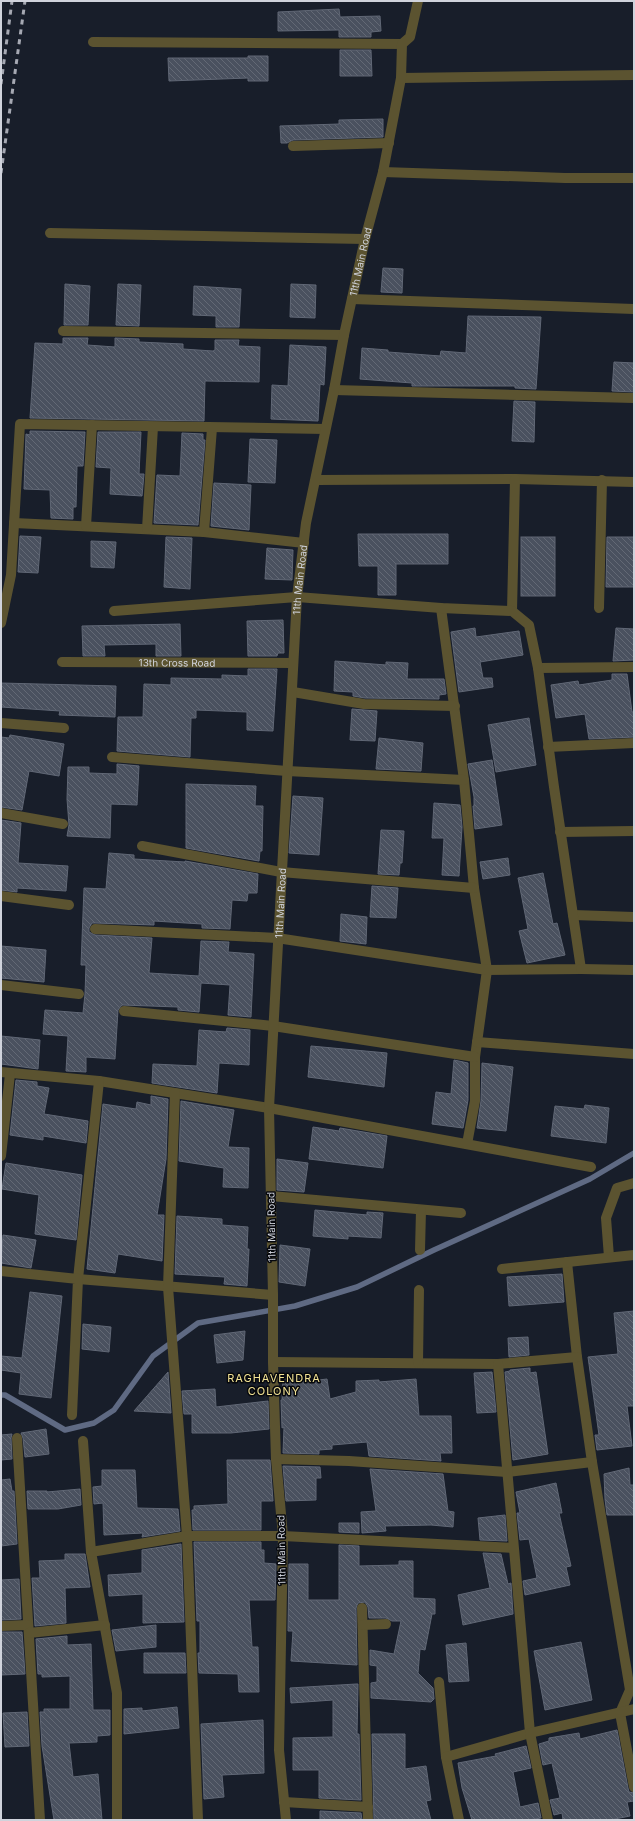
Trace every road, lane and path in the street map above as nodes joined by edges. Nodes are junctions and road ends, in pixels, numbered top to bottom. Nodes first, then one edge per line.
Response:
1 (418, 1) edge
2 (93, 42) dead end
3 (402, 44) junction
4 (634, 75) edge
5 (401, 78) junction
6 (389, 143) junction
7 (293, 146) dead end
8 (383, 172) junction
9 (634, 178) edge
10 (50, 233) dead end
11 (365, 239) junction
12 (352, 299) junction
13 (634, 309) edge
14 (63, 331) dead end
15 (344, 335) junction
16 (334, 390) junction
17 (634, 398) edge
18 (92, 425) junction
19 (153, 426) junction
20 (212, 428) junction
21 (325, 429) junction
22 (515, 479) junction
23 (316, 480) junction
24 (602, 480) junction
25 (634, 482) edge
26 (14, 523) junction
27 (86, 526) junction
28 (147, 529) junction
29 (204, 532) junction
30 (304, 543) junction
31 (296, 597) junction
32 (441, 608) junction
33 (600, 608) dead end
34 (114, 611) dead end
35 (512, 611) junction
36 (1, 623) edge
37 (62, 662) dead end
38 (293, 664) junction
39 (634, 667) edge
40 (538, 668) junction
41 (293, 692) junction
42 (455, 706) junction
43 (1, 723) edge
44 (64, 728) dead end
45 (634, 743) edge
46 (548, 747) junction
47 (112, 757) dead end
48 (287, 771) junction
49 (464, 780) junction
50 (1, 813) edge
51 (63, 824) dead end
52 (634, 831) edge
53 (560, 832) junction
54 (142, 846) dead end
55 (280, 872) junction
56 (474, 888) junction
57 (1, 896) edge
58 (69, 905) dead end
59 (573, 915) junction
60 (634, 917) edge
61 (95, 929) dead end
62 (277, 938) junction
63 (581, 969) junction
64 (487, 970) junction
65 (634, 970) edge
66 (1, 985) edge
67 (79, 994) dead end
68 (124, 1011) dead end
69 (273, 1026) junction
70 (477, 1042) junction
71 (634, 1054) edge
72 (475, 1057) junction
73 (5, 1073) edge
74 (100, 1081) junction
75 (175, 1093) junction
76 (269, 1108) junction
77 (467, 1144) junction
78 (1, 1156) edge
79 (591, 1167) dead end
80 (634, 1183) edge
81 (271, 1196) junction
82 (421, 1210) junction
83 (461, 1213) dead end
84 (420, 1250) dead end
85 (634, 1255) edge
86 (609, 1257) junction
87 (567, 1262) junction
88 (502, 1268) dead end
89 (1, 1270) edge
90 (78, 1279) junction
91 (168, 1286) junction
92 (420, 1290) dead end
93 (273, 1295) junction
94 (576, 1357) junction
95 (273, 1362) junction
96 (418, 1364) junction
97 (498, 1364) junction
98 (72, 1414) dead end
99 (17, 1438) dead end
100 (83, 1441) dead end
101 (276, 1459) junction
102 (592, 1462) junction
103 (507, 1472) junction
104 (187, 1536) junction
105 (283, 1536) junction
106 (513, 1548) junction
107 (91, 1552) junction
108 (362, 1608) dead end
109 (386, 1624) dead end
110 (105, 1625) junction
111 (363, 1625) junction
112 (1, 1626) edge
113 (28, 1629) junction
114 (439, 1682) dead end
115 (634, 1709) edge
116 (620, 1713) junction
117 (530, 1733) junction
118 (446, 1757) junction
119 (634, 1787) edge
120 (284, 1802) junction
121 (368, 1807) junction
122 (40, 1820) edge
123 (117, 1820) edge
124 (198, 1820) edge
125 (286, 1820) edge
126 (368, 1820) edge
127 (459, 1820) edge
128 (548, 1820) edge

1 - 3 street
2 - 3 street
3 - 5 street, 11th Main Road
4 - 5 street
5 - 6 street, 11th Main Road
6 - 7 street
6 - 8 street, 11th Main Road
8 - 9 street
8 - 11 street, 11th Main Road
10 - 11 street
11 - 12 street, 11th Main Road
12 - 13 street
12 - 15 street, 11th Main Road
14 - 15 street
15 - 16 street, 11th Main Road
16 - 17 street
16 - 21 street, 11th Main Road
18 - 19 street
18 - 26 street
18 - 27 street
19 - 20 street
19 - 28 street
20 - 21 street
20 - 29 street
21 - 23 street, 11th Main Road
22 - 23 street
22 - 24 street
22 - 35 street
23 - 30 street, 11th Main Road
24 - 25 street
24 - 33 street
26 - 27 street
26 - 36 street
27 - 28 street
28 - 29 street
29 - 30 street
30 - 31 street, 11th Main Road
31 - 32 street
31 - 34 street
31 - 38 street, 11th Main Road
32 - 35 street
32 - 42 street
35 - 40 street
37 - 38 street, 13th Cross Road
38 - 41 street, 11th Main Road
39 - 40 street
40 - 46 street
41 - 42 street
41 - 48 street, 11th Main Road
42 - 49 street
43 - 44 street
45 - 46 street
46 - 53 street
47 - 48 street
48 - 49 street
48 - 55 street, 11th Main Road
49 - 56 street
50 - 51 street
52 - 53 street
53 - 59 street
54 - 55 street
55 - 56 street
55 - 62 street, 11th Main Road
56 - 64 street
57 - 58 street
59 - 60 street
59 - 63 street
61 - 62 street
62 - 64 street
62 - 69 street, 11th Main Road
63 - 64 street
63 - 65 street
64 - 70 street
66 - 67 street
68 - 69 street
69 - 72 street
69 - 76 street, 11th Main Road
70 - 71 street
70 - 72 street
72 - 77 street
73 - 74 street
73 - 78 street
74 - 75 street
74 - 90 street
75 - 76 street
75 - 91 street
76 - 77 street
76 - 81 street, 11th Main Road
77 - 79 street
80 - 86 street
81 - 82 street
81 - 93 street, 11th Main Road
82 - 83 street
82 - 84 street
85 - 86 street
86 - 87 street
87 - 88 street
87 - 94 street
89 - 90 street
90 - 91 street
90 - 98 street
91 - 93 street
91 - 104 street
92 - 96 street
93 - 95 street, 11th Main Road
94 - 97 street
94 - 102 street
95 - 96 street
95 - 101 street, 11th Main Road
96 - 97 street
97 - 103 street
99 - 113 street
100 - 107 street
101 - 103 street
101 - 105 street, 11th Main Road
102 - 103 street
102 - 116 street
103 - 106 street
104 - 105 street
104 - 107 street
104 - 124 street
105 - 106 street
105 - 120 street, 11th Main Road
106 - 117 street
107 - 110 street
108 - 111 street
109 - 111 street
110 - 113 street
110 - 123 street
111 - 121 street
112 - 113 street
113 - 122 street
114 - 118 street
115 - 116 street
116 - 117 street
116 - 119 street
117 - 118 street
117 - 128 street
118 - 127 street
120 - 121 street
120 - 125 street, 11th Main Road
121 - 126 street

